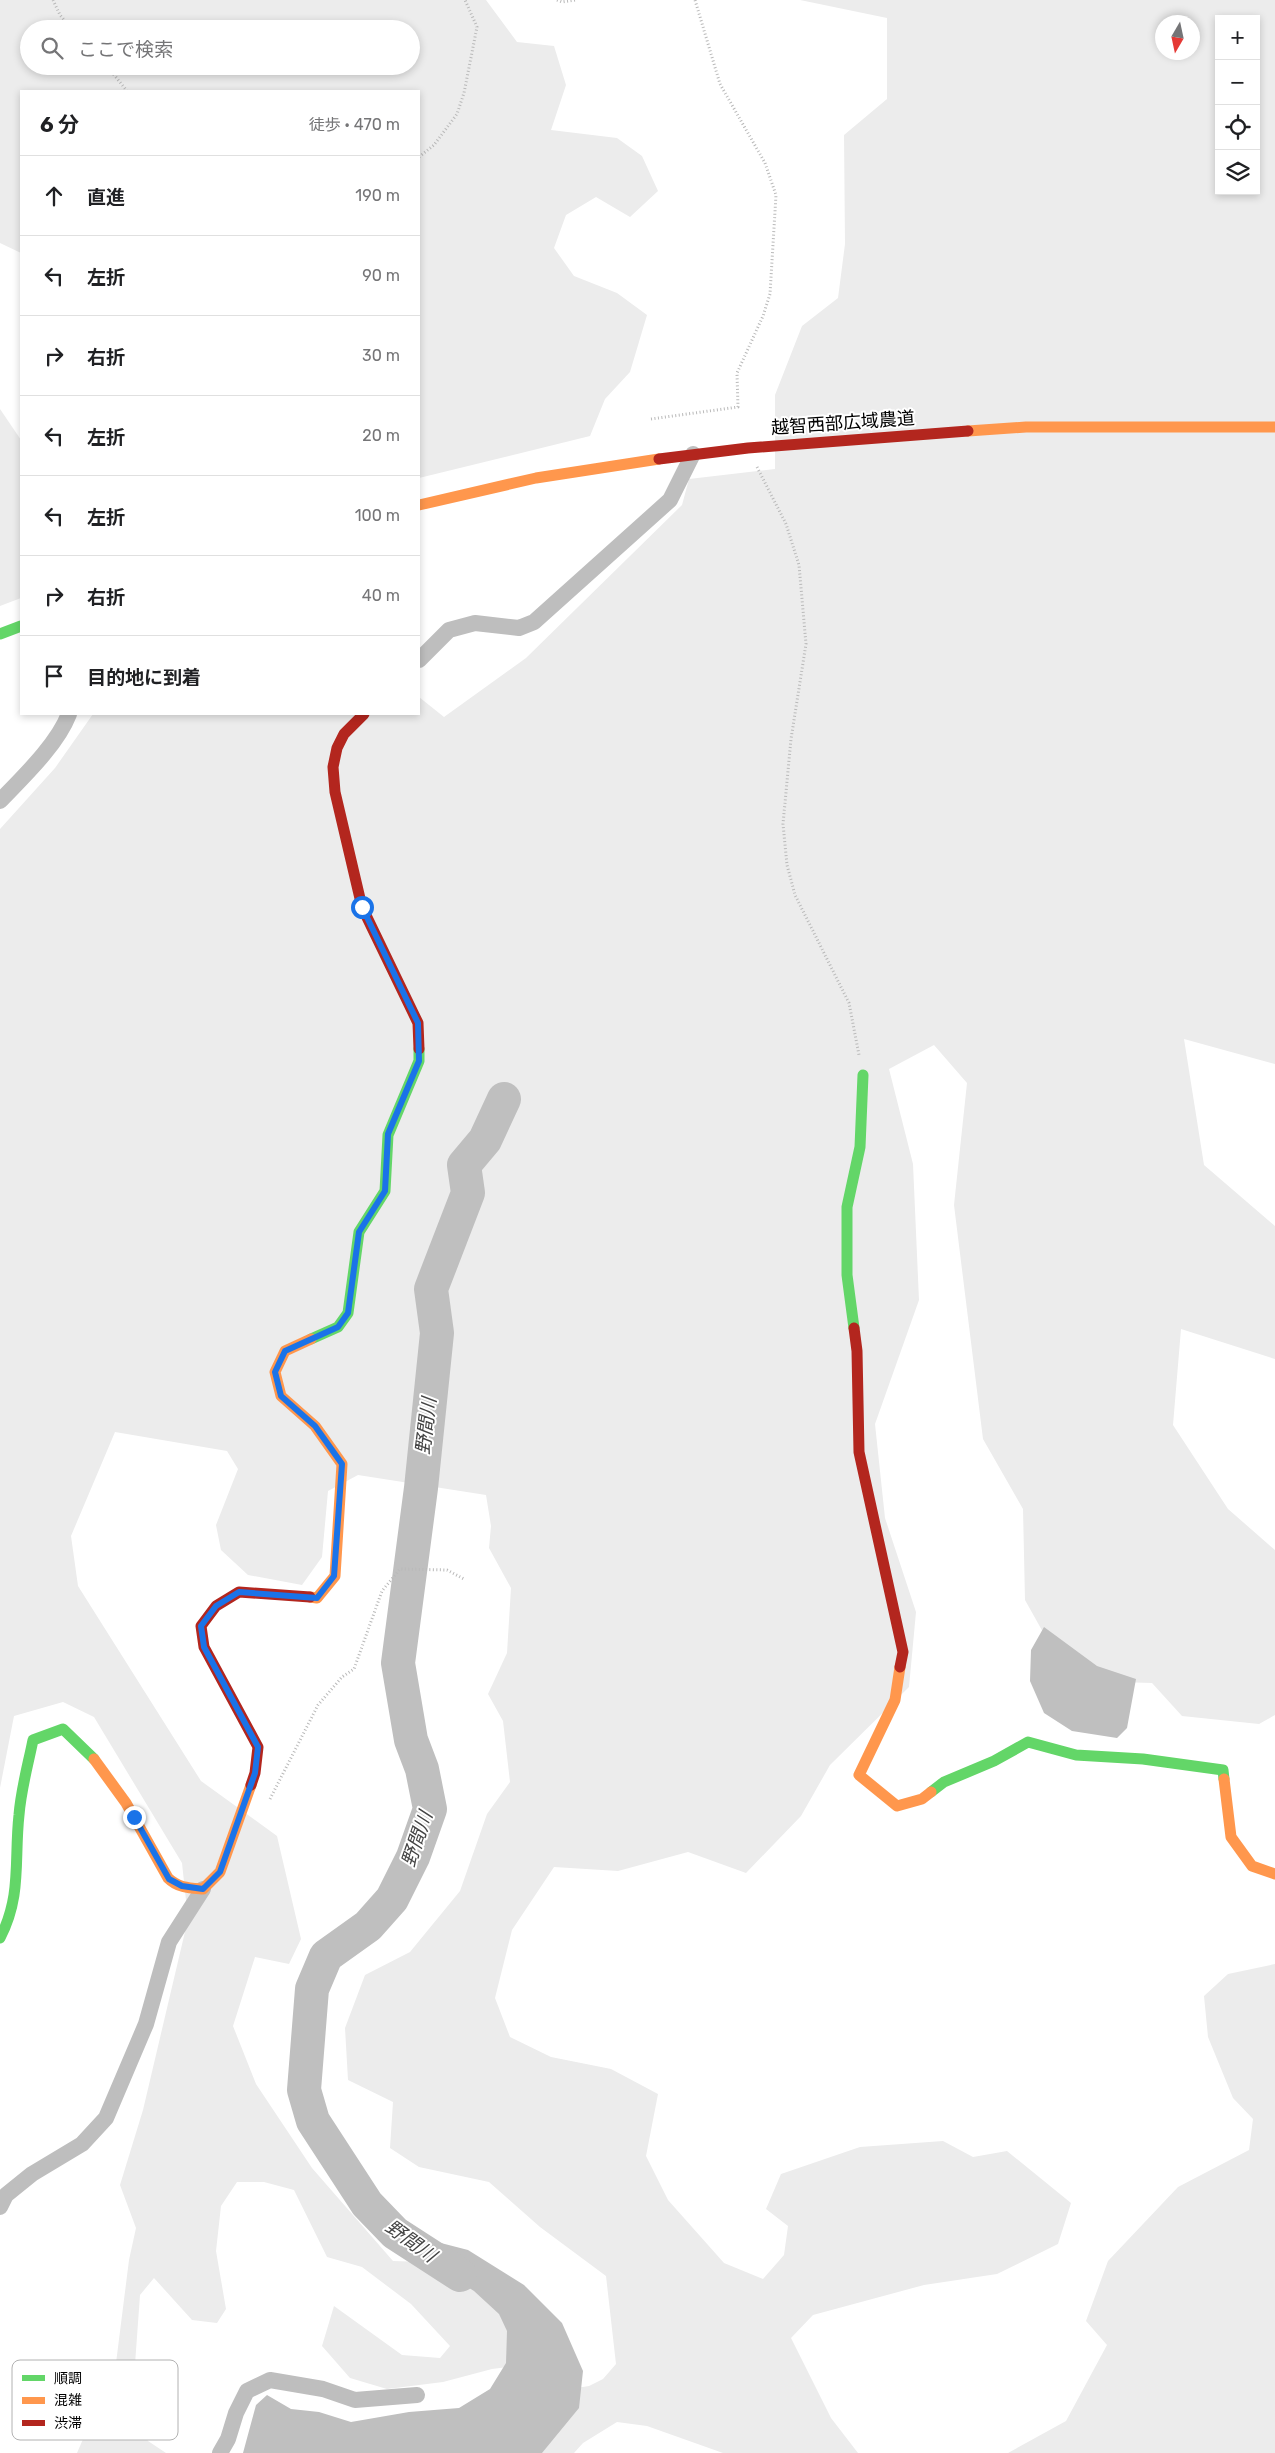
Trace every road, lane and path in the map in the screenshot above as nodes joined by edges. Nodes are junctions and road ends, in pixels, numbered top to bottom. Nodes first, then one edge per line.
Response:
1 (53, 0) edge
2 (465, 0) edge
3 (557, 0) edge
4 (575, 0) edge
5 (695, 0) edge
6 (64, 20) edge
7 (115, 75) edge
8 (127, 90) edge
9 (420, 156) edge
10 (651, 419) dead end
11 (1275, 427) edge
12 (748, 448) junction
13 (693, 454) junction
14 (420, 505) edge
15 (20, 626) edge
16 (0, 634) edge
17 (420, 659) edge
18 (69, 715) edge
19 (363, 715) edge
20 (0, 801) edge
21 (863, 1075) joint
22 (464, 1579) dead end
23 (269, 1801) dead end
24 (1275, 1874) edge
25 (203, 1889) junction
26 (0, 1938) edge
27 (0, 2207) edge
28 (417, 2395) dead end
29 (220, 2453) edge

1 - 6 path
2 - 9 path
3 - 4 path
5 - 10 path
7 - 8 path
11 - 12 street, 越智西部広域農道
12 - 13 street, 越智西部広域農道
12 - 21 path
13 - 14 street, 越智西部広域農道
13 - 17 street
15 - 16 street
18 - 20 street
19 - 25 street
21 - 24 street
22 - 23 path
25 - 26 street
25 - 27 street
28 - 29 street

